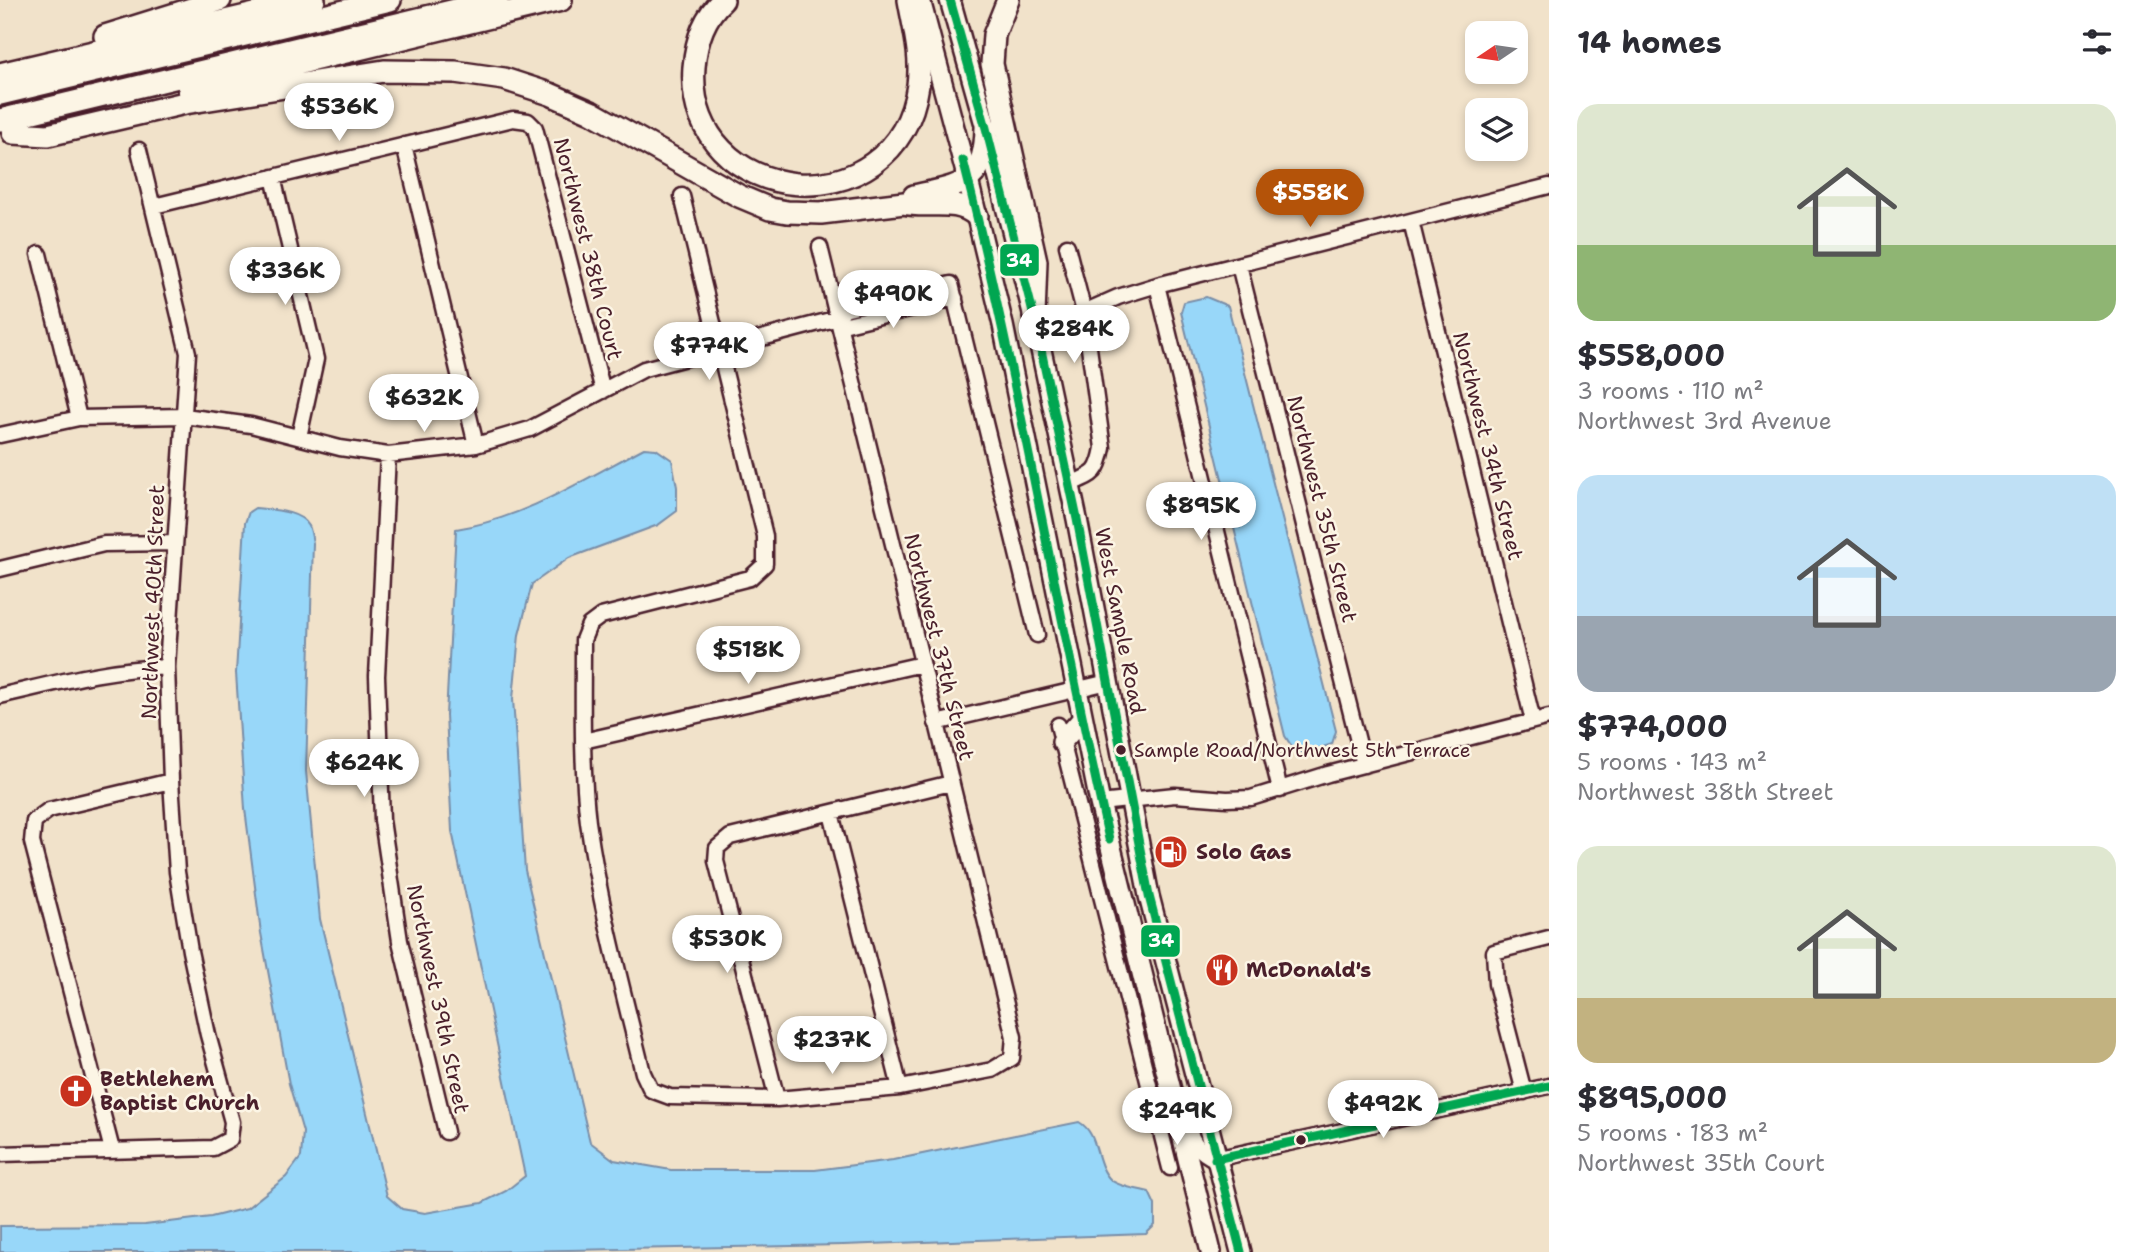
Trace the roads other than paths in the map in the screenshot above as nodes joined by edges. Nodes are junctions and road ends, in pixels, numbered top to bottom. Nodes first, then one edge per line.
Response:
1 (220, 0) edge
2 (314, 0) edge
3 (390, 0) edge
4 (497, 0) edge
5 (561, 0) edge
6 (723, 0) edge
7 (909, 0) edge
8 (920, 0) edge
9 (950, 0) edge
10 (1008, 0) edge
11 (0, 72) edge
12 (0, 94) edge
13 (3, 127) edge
14 (986, 128) junction
15 (404, 145) junction
16 (139, 150) dead end
17 (272, 177) junction
18 (968, 180) junction
19 (1549, 186) edge
20 (681, 196) dead end
21 (904, 203) junction
22 (154, 206) junction
23 (977, 216) junction
24 (1411, 221) junction
25 (1067, 246) dead end
26 (820, 247) dead end
27 (38, 254) dead end
28 (1239, 265) junction
29 (1157, 285) junction
30 (1084, 312) junction
31 (1034, 317) junction
32 (838, 318) junction
33 (719, 349) junction
34 (603, 390) junction
35 (184, 416) junction
36 (79, 418) junction
37 (0, 435) edge
38 (299, 437) junction
39 (476, 445) junction
40 (388, 456) junction
41 (1070, 484) junction
42 (175, 543) junction
43 (0, 569) edge
44 (1037, 635) dead end
45 (922, 664) junction
46 (167, 667) junction
47 (1108, 682) junction
48 (1076, 690) junction
49 (0, 696) edge
50 (1549, 717) edge
51 (1082, 719) junction
52 (1533, 721) junction
53 (936, 723) junction
54 (1060, 733) joint
55 (583, 741) junction
56 (1364, 765) junction
57 (171, 781) junction
58 (951, 783) junction
59 (1280, 790) junction
60 (1130, 799) junction
61 (1100, 803) junction
62 (831, 813) junction
63 (1549, 938) edge
64 (1549, 1087) edge
65 (900, 1088) junction
66 (1524, 1092) junction
67 (1173, 1095) junction
68 (1152, 1097) junction
69 (777, 1099) junction
70 (446, 1132) dead end
71 (112, 1150) junction
72 (0, 1154) edge
73 (1215, 1158) junction
74 (1170, 1168) dead end
75 (1211, 1252) edge
76 (1241, 1252) edge

1 - 11 highway
2 - 11 highway
3 - 12 highway
4 - 13 highway
5 - 13 highway
6 - 7 highway
8 - 18 main road
9 - 14 main road, West Sample Road
10 - 31 highway
13 - 21 highway
14 - 18 highway
14 - 31 main road, West Sample Road
15 - 17 street
15 - 34 street, Northwest 38th Court
15 - 39 street
16 - 22 street, Northwest 40th Street
17 - 22 street
17 - 38 street
18 - 21 highway
18 - 23 main road
19 - 24 street
20 - 33 street
21 - 23 highway
22 - 35 street, Northwest 40th Street
23 - 48 main road
24 - 28 street
24 - 52 street, Northwest 34th Street
25 - 30 street
26 - 32 street, Northwest 37th Street
27 - 36 street
28 - 29 street
28 - 56 street, Northwest 35th Street
29 - 30 street
29 - 59 street
30 - 41 street
31 - 41 main road, West Sample Road
32 - 33 street
32 - 44 street
32 - 45 street, Northwest 37th Street
33 - 34 street
33 - 55 street
34 - 39 street
35 - 36 street
35 - 38 street
35 - 42 street, Northwest 40th Street
36 - 37 street
38 - 40 street
39 - 40 street
40 - 70 street, Northwest 39th Street
41 - 47 main road, West Sample Road
42 - 43 street
42 - 46 street, Northwest 40th Street
45 - 53 street, Northwest 37th Street
45 - 55 street
46 - 49 street
46 - 57 street, Northwest 40th Street
47 - 48 street
47 - 60 main road, West Sample Road
48 - 51 main road
48 - 53 street
50 - 52 street
51 - 54 main road
51 - 61 main road
52 - 56 street
53 - 58 street, Northwest 37th Street
54 - 68 street
55 - 69 street
56 - 59 street
57 - 71 street
57 - 71 street, Northwest 40th Street
58 - 62 street
58 - 65 street, Northwest 37th Street
59 - 60 street
60 - 61 street
60 - 73 main road, West Sample Road
61 - 67 main road
62 - 65 street
62 - 69 street
63 - 66 street
64 - 66 street
65 - 69 street
66 - 73 street
67 - 68 street
67 - 73 street
67 - 75 main road
68 - 74 street
71 - 72 street
73 - 76 main road, West Sample Road

